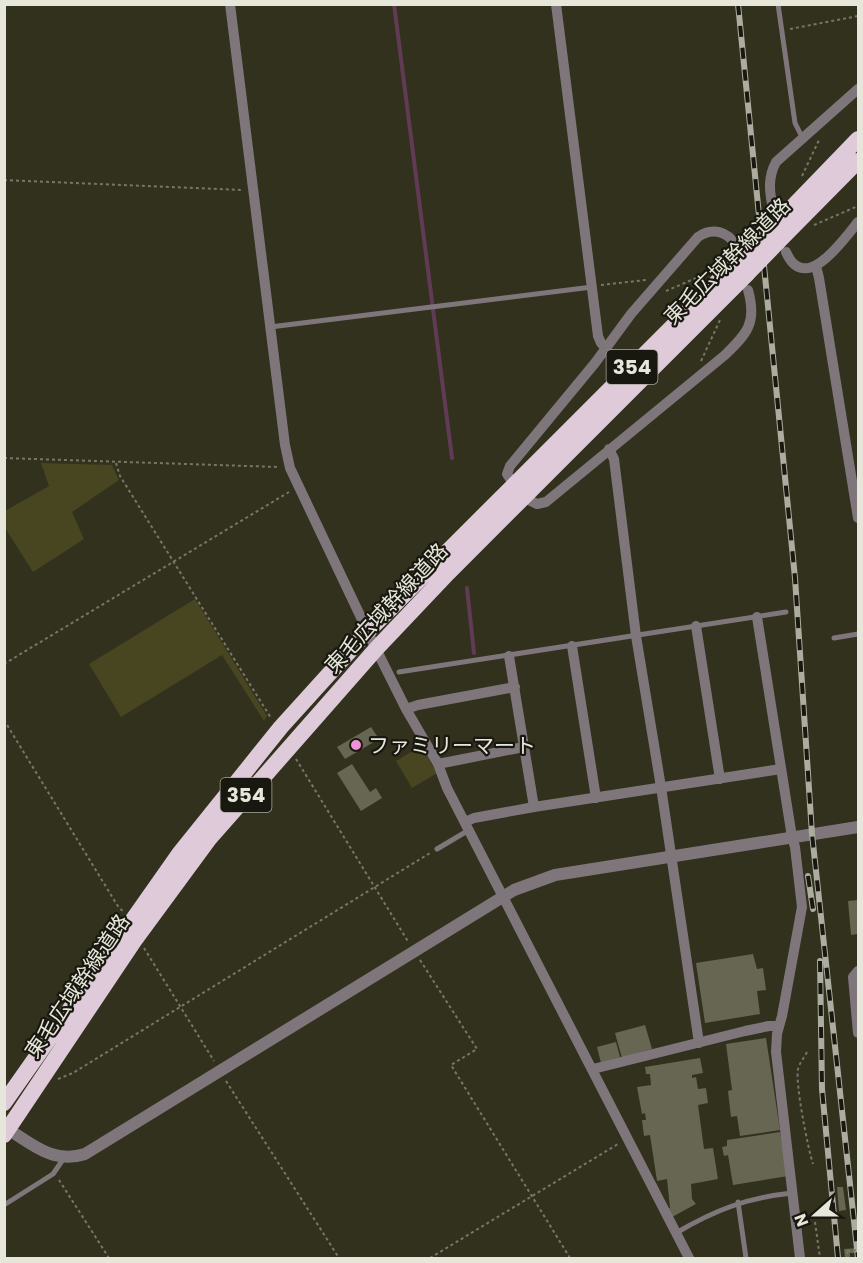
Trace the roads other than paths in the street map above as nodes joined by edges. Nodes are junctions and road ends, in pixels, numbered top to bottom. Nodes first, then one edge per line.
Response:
1 (230, 4) edge
2 (556, 4) edge
3 (778, 4) edge
4 (858, 89) edge
5 (802, 137) junction
6 (858, 139) edge
7 (858, 161) edge
8 (773, 208) dead end
9 (858, 222) edge
10 (782, 247) junction
11 (739, 251) junction
12 (816, 266) junction
13 (747, 282) junction
14 (592, 287) junction
15 (270, 327) junction
16 (606, 348) junction
17 (609, 449) junction
18 (520, 492) junction
19 (858, 518) edge
20 (786, 612) dead end
21 (757, 618) junction
22 (696, 626) junction
23 (367, 632) junction
24 (858, 634) edge
25 (636, 636) junction
26 (834, 638) dead end
27 (572, 646) junction
28 (375, 649) junction
29 (509, 656) junction
30 (399, 672) dead end
31 (515, 687) junction
32 (406, 709) junction
33 (524, 747) junction
34 (438, 764) junction
35 (781, 769) junction
36 (720, 779) junction
37 (661, 787) junction
38 (596, 798) junction
39 (534, 807) junction
40 (467, 826) junction
41 (858, 827) edge
42 (792, 837) junction
43 (437, 849) road end
44 (671, 856) junction
45 (503, 896) junction
46 (858, 971) edge
47 (779, 1026) junction
48 (858, 1034) edge
49 (699, 1043) junction
50 (593, 1069) junction
51 (4, 1103) edge
52 (7, 1132) edge
53 (64, 1158) junction
54 (794, 1193) junction
55 (738, 1202) junction
56 (4, 1205) edge
57 (676, 1233) junction
58 (688, 1258) edge
59 (746, 1258) edge
60 (794, 1258) edge
61 (800, 1258) edge

1 - 15 street
2 - 14 street
3 - 5 lane
4 - 5 street
5 - 8 street
6 - 11 highway, 東毛広域幹線道路 / 354, bridge
7 - 10 highway, 東毛広域幹線道路 / 354
9 - 12 street
10 - 12 street
10 - 13 highway, 東毛広域幹線道路 / 354, bridge
11 - 16 street
11 - 18 highway, 東毛広域幹線道路 / 354
12 - 19 street
13 - 17 street
13 - 18 highway, 東毛広域幹線道路 / 354
14 - 15 lane
14 - 16 street
15 - 23 street
16 - 18 street
17 - 18 street
17 - 25 street
18 - 23 highway, 東毛広域幹線道路 / 354
18 - 28 highway, 東毛広域幹線道路 / 354
20 - 21 lane
21 - 22 lane
21 - 35 street
22 - 25 lane
22 - 36 street
23 - 28 street
23 - 51 highway, 東毛広域幹線道路 / 354
24 - 26 lane
25 - 27 lane
25 - 37 street
27 - 29 lane
27 - 38 street
28 - 32 street
28 - 52 highway, 東毛広域幹線道路 / 354
29 - 30 lane
29 - 31 street
31 - 32 street
31 - 33 street
32 - 34 street
33 - 34 street
33 - 39 street
34 - 40 street
35 - 36 street
35 - 42 street
36 - 37 street
37 - 38 street
37 - 44 street
38 - 39 street
39 - 40 street
40 - 43 lane
40 - 45 street
41 - 42 street
42 - 44 street
42 - 47 street
44 - 45 street
44 - 49 street
45 - 50 street
45 - 53 street
46 - 48 street
47 - 49 street
47 - 54 street
49 - 50 street
50 - 57 street
52 - 53 street
53 - 56 lane
54 - 55 lane
54 - 61 street
55 - 57 lane
55 - 59 lane
57 - 58 street
60 - 61 street

